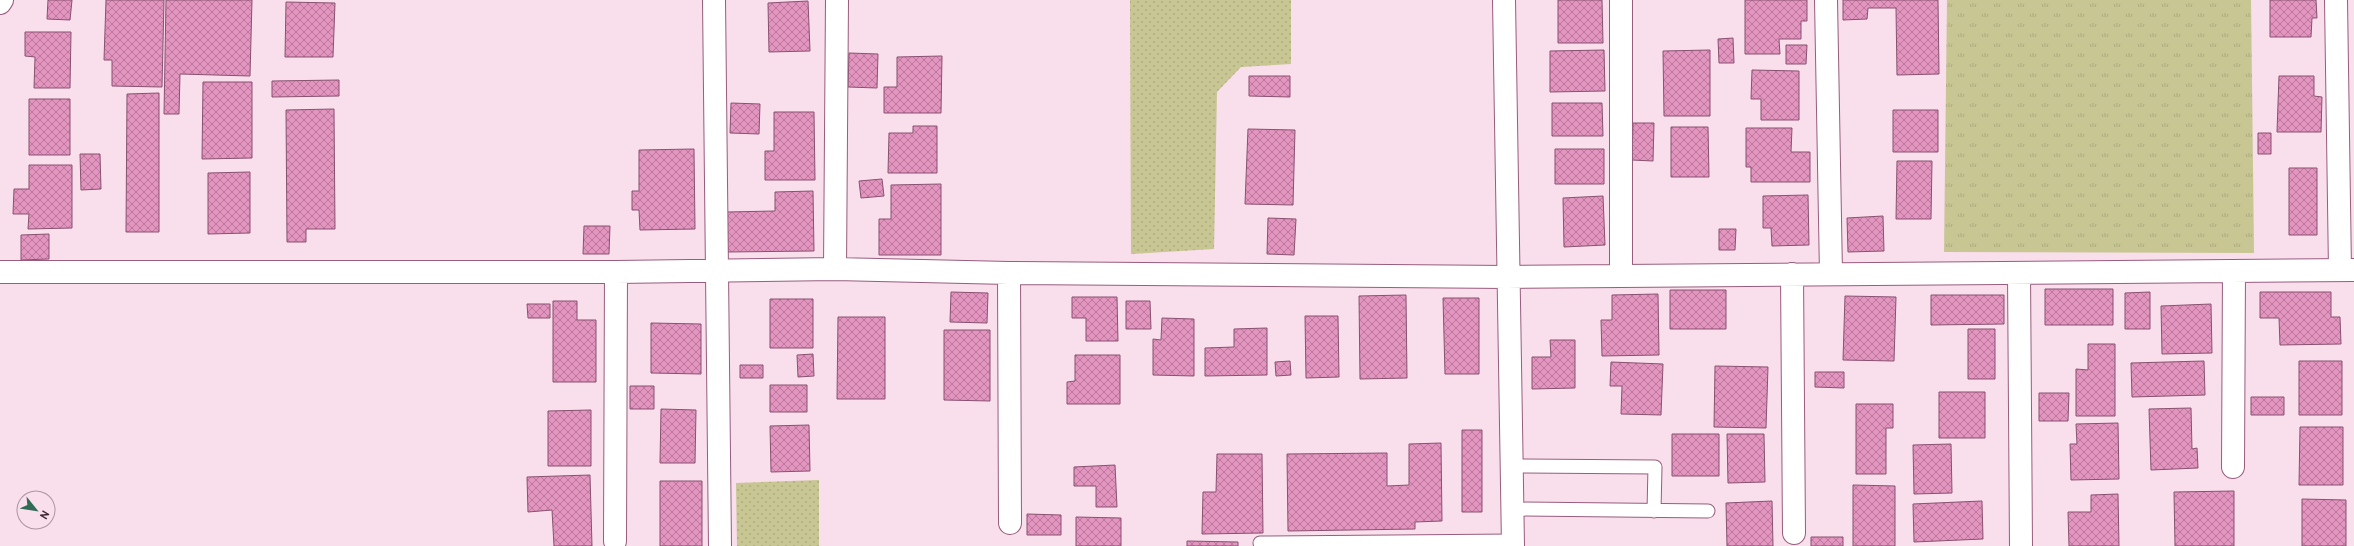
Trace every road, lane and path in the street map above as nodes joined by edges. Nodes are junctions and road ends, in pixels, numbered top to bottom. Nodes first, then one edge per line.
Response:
1 (2, 0) edge
2 (714, 0) edge
3 (837, 0) edge
4 (1504, 0) edge
5 (1621, 0) edge
6 (1826, 0) edge
7 (2336, 0) edge
8 (0, 3) edge
9 (835, 269) junction
10 (2347, 270) edge
11 (718, 271) junction
12 (2234, 271) junction
13 (0, 272) edge
14 (616, 272) junction
15 (1009, 273) junction
16 (2019, 273) junction
17 (1792, 274) junction
18 (1831, 274) junction
19 (1621, 276) junction
20 (1507, 277) junction
21 (1511, 466) junction
22 (2233, 467) dead end
23 (1512, 509) junction
24 (1654, 511) junction
25 (1708, 511) dead end
26 (1010, 523) dead end
27 (1794, 532) dead end
28 (615, 540) dead end
29 (1260, 543) dead end
30 (1513, 544) edge
31 (720, 546) edge
32 (2021, 546) edge

1 - 8 street
2 - 11 street
3 - 9 street
4 - 20 street
5 - 19 street
6 - 18 street
7 - 10 street
9 - 11 street
9 - 15 street
10 - 12 street
11 - 14 street
11 - 31 street
12 - 16 street
12 - 22 street
13 - 14 street
14 - 28 street
15 - 20 street
15 - 26 street
16 - 18 street
16 - 32 street
17 - 18 street
17 - 19 street
17 - 27 street
19 - 20 street
20 - 21 street
21 - 23 street
21 - 24 lane
23 - 24 lane
23 - 30 street
24 - 25 lane
29 - 30 lane

